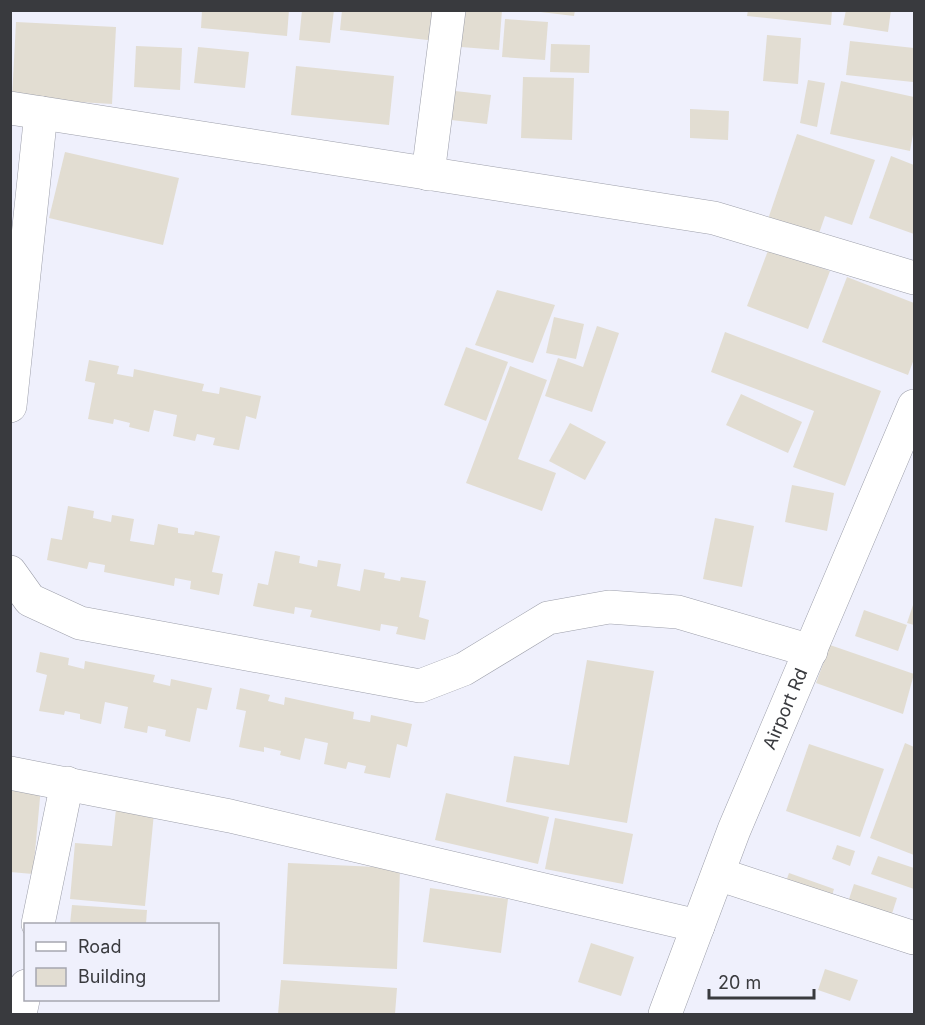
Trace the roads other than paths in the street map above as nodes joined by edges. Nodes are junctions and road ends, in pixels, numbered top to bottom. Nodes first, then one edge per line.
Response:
1 (449, 10) edge
2 (26, 111) edge
3 (428, 174) junction
4 (915, 278) edge
5 (10, 406) edge
6 (915, 406) edge
7 (10, 572) edge
8 (811, 651) junction
9 (10, 773) edge
10 (67, 783) junction
11 (718, 874) junction
12 (38, 923) edge
13 (698, 926) junction
14 (915, 938) edge
15 (24, 995) edge
16 (20, 1014) edge
17 (665, 1014) edge

1 - 3 street
2 - 3 street
2 - 5 street
3 - 4 street
6 - 8 street, Airport Rd
7 - 8 street
8 - 11 street, Airport Rd
9 - 10 street
10 - 12 street
10 - 13 street
11 - 13 street, Airport Rd
11 - 14 street
13 - 17 street, Airport Rd
15 - 16 street

